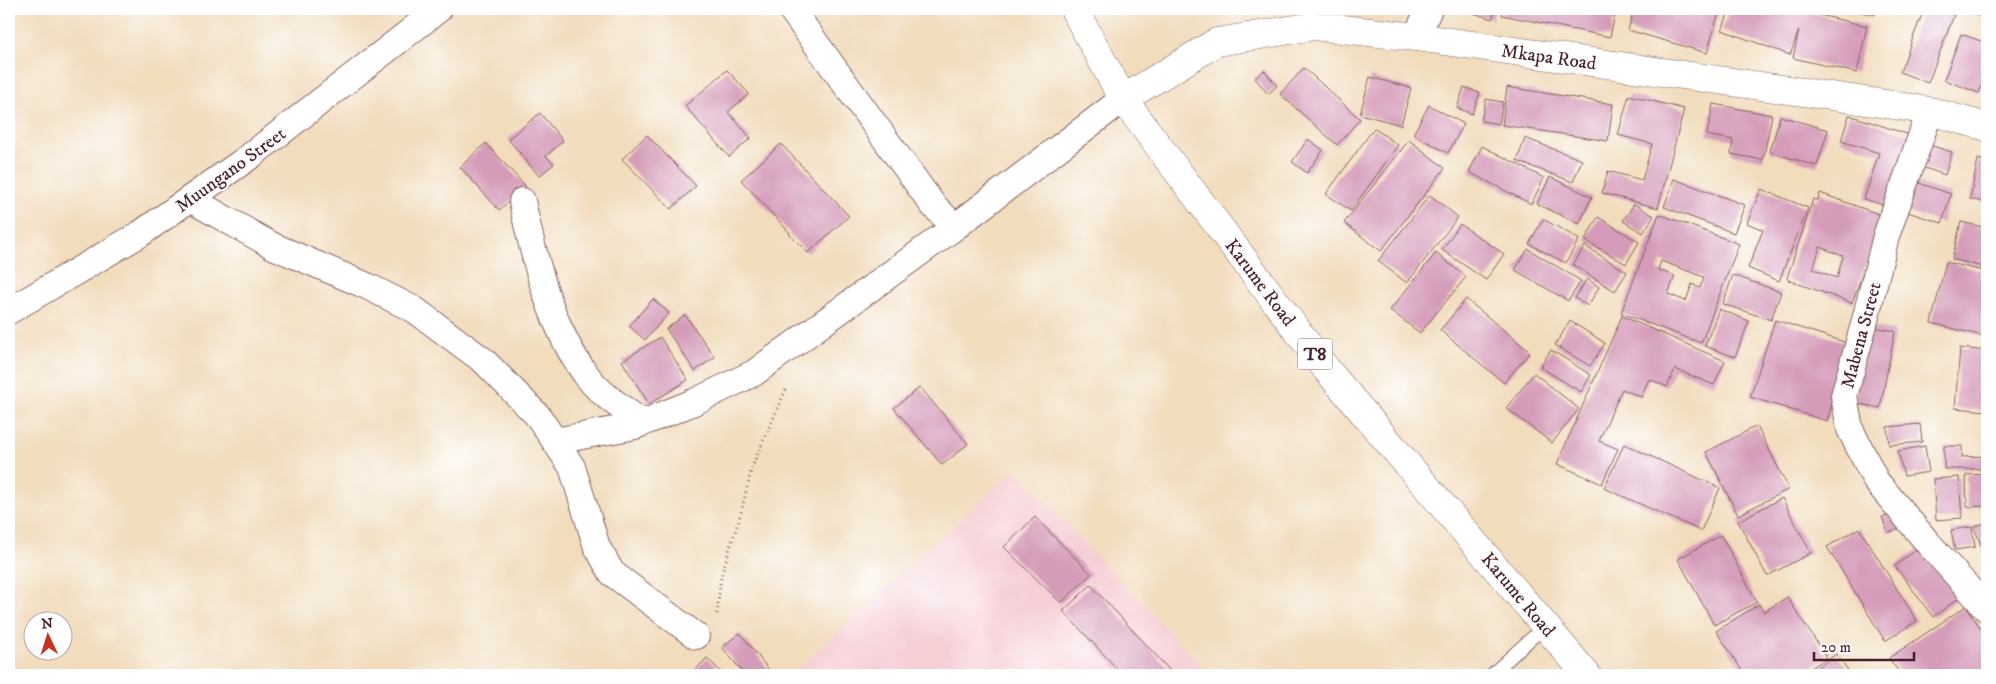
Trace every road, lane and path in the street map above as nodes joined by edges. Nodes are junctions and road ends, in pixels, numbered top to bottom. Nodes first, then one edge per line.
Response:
1 (438, 9) edge
2 (791, 9) edge
3 (1074, 9) edge
4 (1429, 9) edge
5 (1416, 37) junction
6 (1123, 98) junction
7 (1930, 111) junction
8 (1987, 127) edge
9 (190, 199) junction
10 (522, 201) dead end
11 (955, 227) junction
12 (9, 311) edge
13 (790, 382) dead end
14 (643, 423) junction
15 (555, 441) junction
16 (1987, 608) edge
17 (717, 620) dead end
18 (1546, 624) junction
19 (696, 636) dead end
20 (1491, 675) edge
21 (1587, 675) edge

1 - 9 street, Muungano Street
2 - 11 street
3 - 6 main road, Karume Road / T8
4 - 5 street
5 - 6 main road, Mkapa Road
5 - 7 main road, Mkapa Road
6 - 11 street
6 - 18 main road, Karume Road / T8
7 - 8 main road, Mkapa Road
7 - 16 street, Mabena Street
9 - 12 street, Muungano Street
9 - 15 street
10 - 14 street
11 - 14 street
13 - 17 path
14 - 15 street
15 - 19 street
18 - 20 lane
18 - 21 main road, Karume Road / T8

